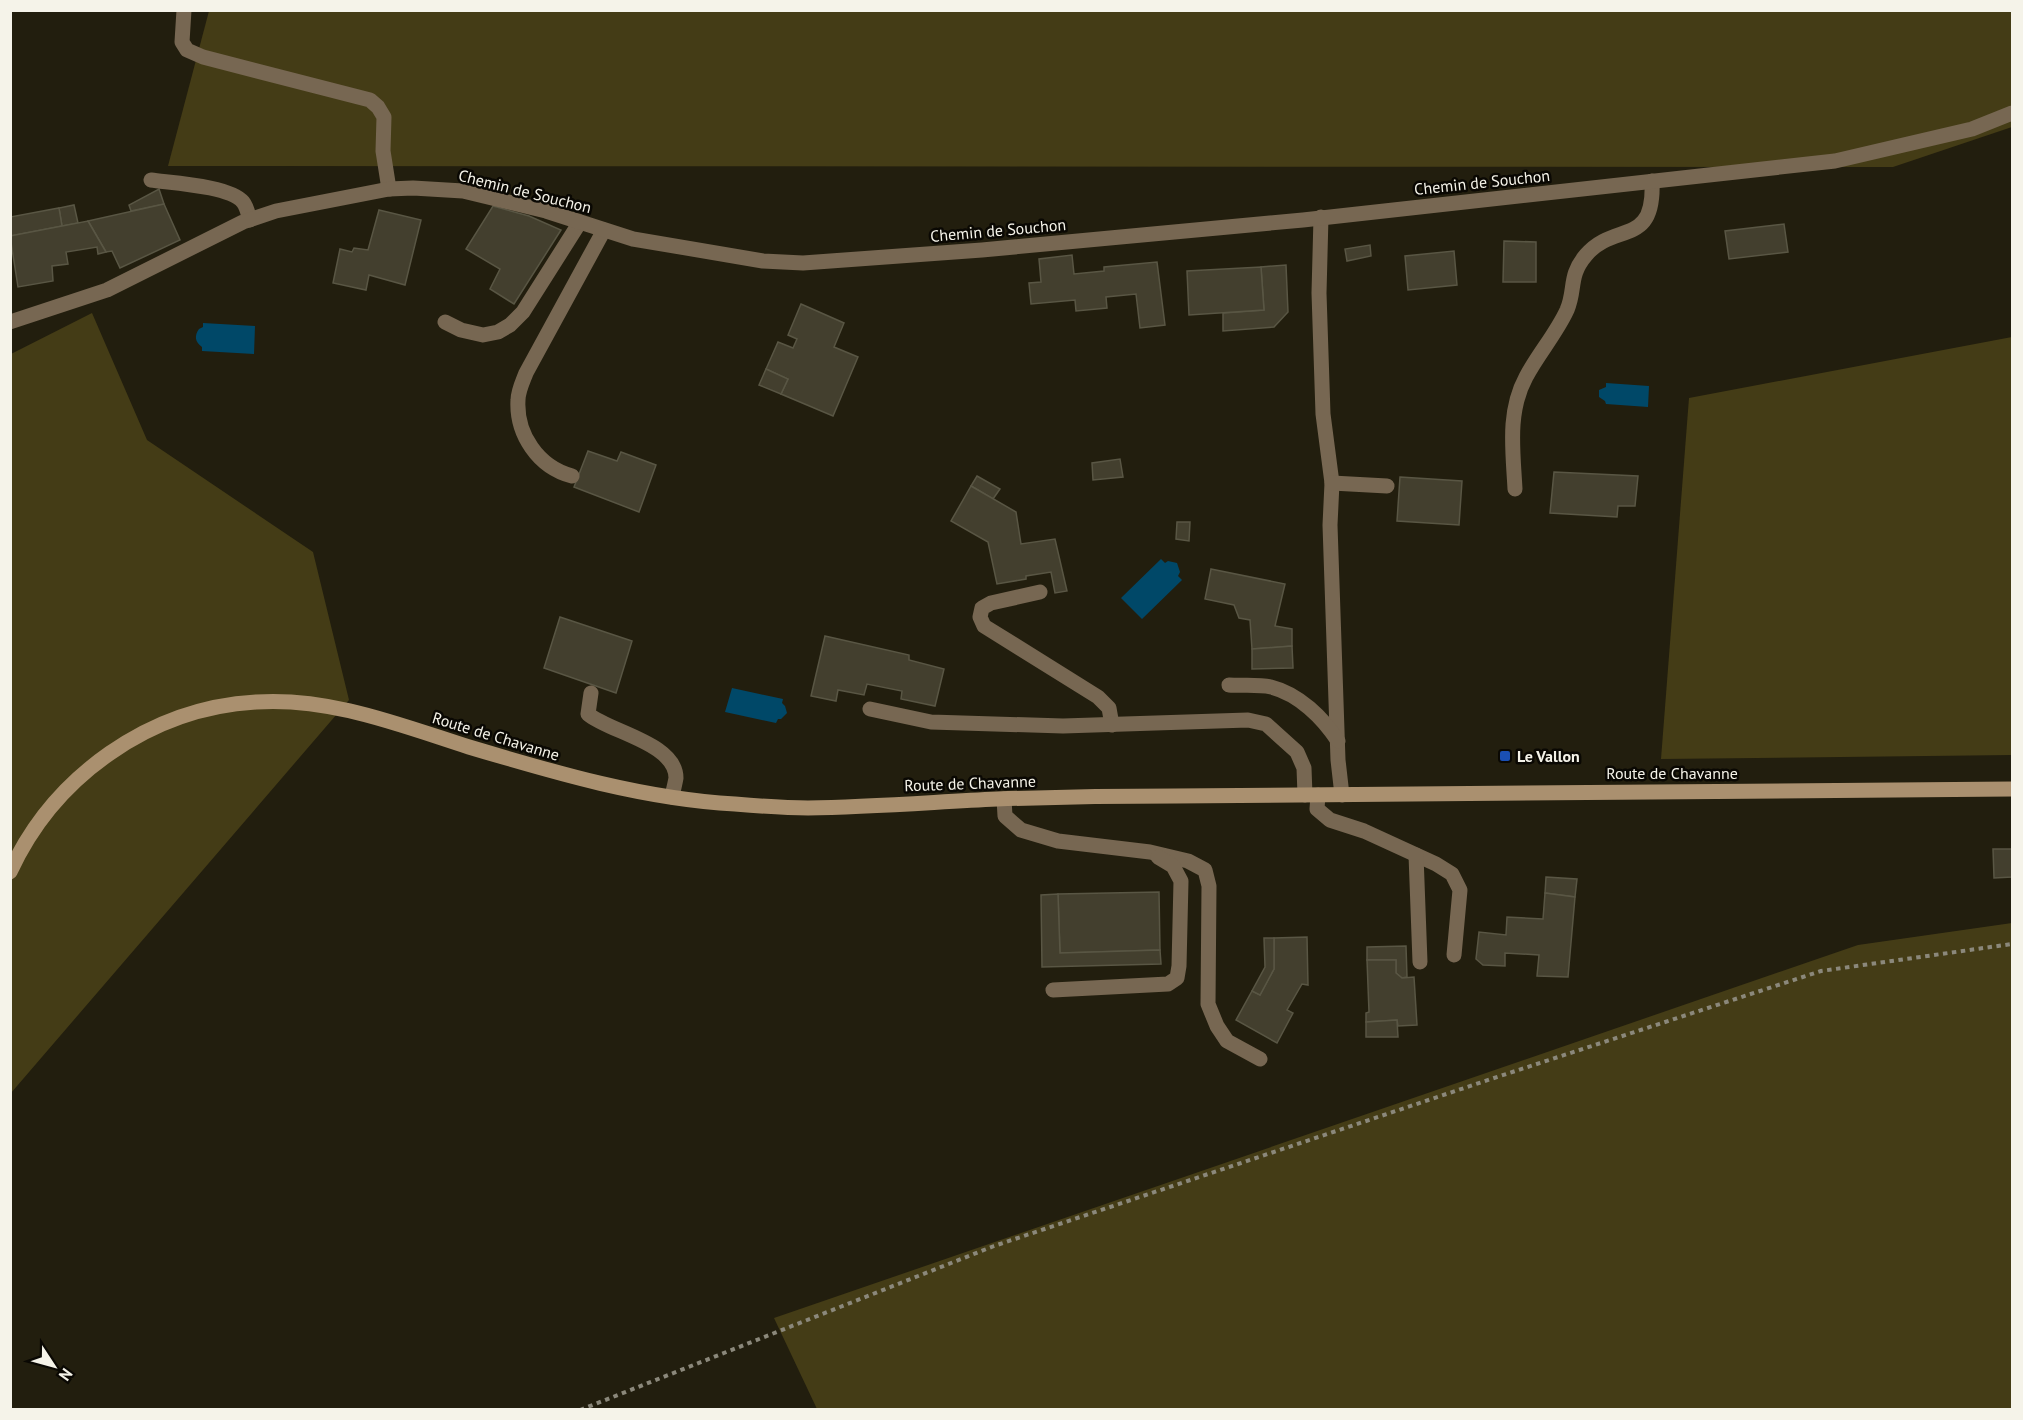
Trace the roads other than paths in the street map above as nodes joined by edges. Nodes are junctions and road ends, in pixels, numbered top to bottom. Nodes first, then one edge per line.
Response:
1 (184, 10) edge
2 (2013, 113) edge
3 (151, 180) dead end
4 (1652, 182) junction
5 (389, 189) junction
6 (1321, 218) junction
7 (249, 220) junction
8 (580, 222) junction
9 (604, 230) junction
10 (10, 322) edge
11 (445, 322) dead end
12 (572, 476) dead end
13 (1332, 483) junction
14 (1387, 486) dead end
15 (1515, 489) dead end
16 (1040, 592) dead end
17 (1228, 685) dead end
18 (591, 693) dead end
19 (870, 709) dead end
20 (1112, 725) junction
21 (1338, 741) junction
22 (2013, 789) edge
23 (1311, 795) junction
24 (1342, 795) junction
25 (672, 797) junction
26 (1004, 799) junction
27 (1150, 852) junction
28 (1416, 855) junction
29 (10, 872) edge
30 (1454, 955) dead end
31 (1420, 962) dead end
32 (1053, 990) dead end
33 (1260, 1059) dead end

1 - 5 street
2 - 4 street, Chemin de Souchon
3 - 7 street
4 - 6 street, Chemin de Souchon
4 - 15 street
5 - 7 street, Chemin de Souchon
5 - 8 street, Chemin de Souchon
6 - 9 street, Chemin de Souchon
6 - 13 street
7 - 10 street, Chemin de Souchon
8 - 9 street, Chemin de Souchon
8 - 11 street
9 - 12 street
13 - 14 street
13 - 21 street
16 - 20 street
17 - 21 street
18 - 25 street
19 - 20 street
20 - 23 street
21 - 24 street
22 - 24 main road, Route de Chavanne
23 - 24 main road, Route de Chavanne
23 - 26 main road, Route de Chavanne
23 - 28 street
25 - 26 main road, Route de Chavanne
25 - 29 main road, Route de Chavanne
26 - 27 street
27 - 32 street
27 - 33 street
28 - 30 street
28 - 31 street

